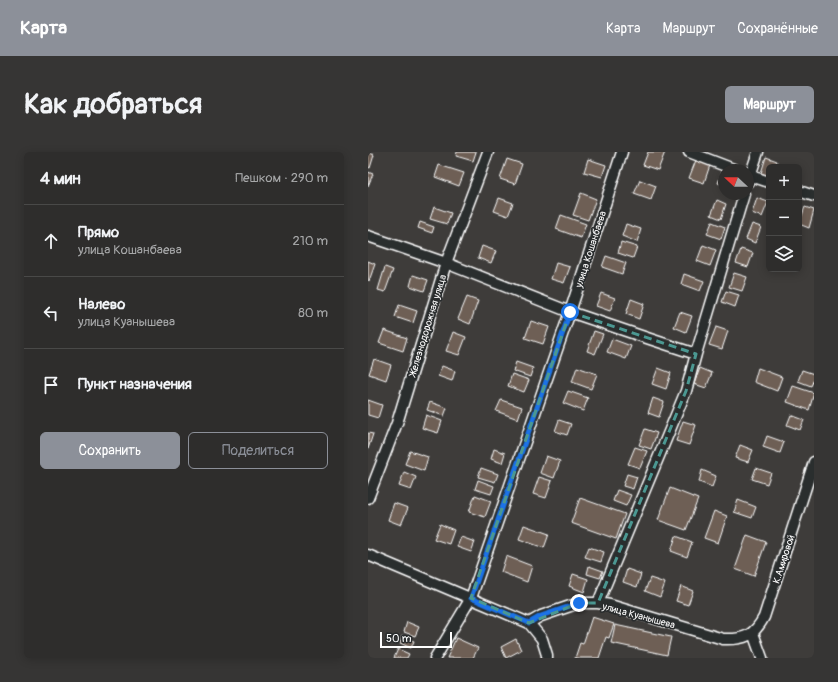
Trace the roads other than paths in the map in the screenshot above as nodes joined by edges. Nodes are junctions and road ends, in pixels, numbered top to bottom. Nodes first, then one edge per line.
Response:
1 (488, 152) edge
2 (622, 152) edge
3 (689, 152) edge
4 (758, 152) edge
5 (720, 164) edge
6 (754, 164) edge
7 (754, 179) edge
8 (766, 181) edge
9 (802, 192) edge
10 (814, 196) edge
11 (742, 200) edge
12 (368, 236) edge
13 (446, 263) junction
14 (570, 312) junction
15 (696, 354) junction
16 (814, 462) edge
17 (368, 498) edge
18 (368, 555) edge
19 (471, 598) junction
20 (598, 604) junction
21 (529, 623) junction
22 (753, 633) junction
23 (435, 658) edge
24 (547, 658) edge
25 (762, 658) edge

1 - 13 street, Железнодорожная улица
2 - 14 street, улица Кошанбаева
3 - 5 street
4 - 6 street
7 - 8 street
9 - 10 street
11 - 15 street
12 - 13 street
13 - 14 street
13 - 17 street, Железнодорожная улица
14 - 15 street
14 - 19 street, улица Кошанбаева
15 - 20 street
16 - 22 street, К.Амировой
18 - 19 street
19 - 21 street
19 - 23 street, улица Кошанбаева
20 - 21 street, улица Куанышева
20 - 22 street, улица Куанышева
21 - 24 street
22 - 25 street

